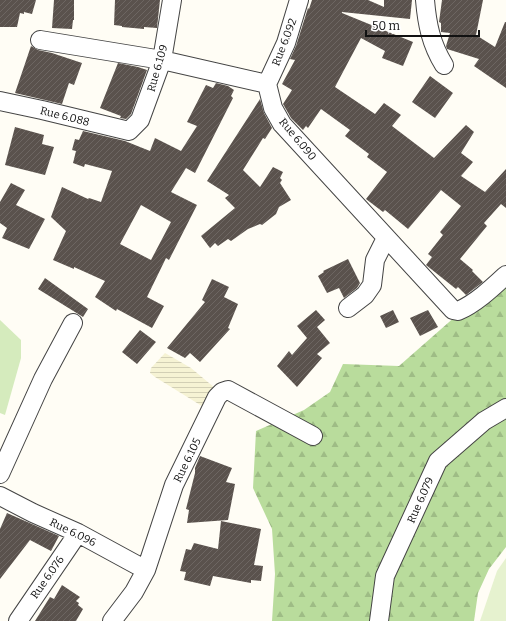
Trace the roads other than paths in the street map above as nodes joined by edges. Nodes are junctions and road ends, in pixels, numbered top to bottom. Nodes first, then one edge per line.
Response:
1 (172, 0) edge
2 (299, 0) edge
3 (425, 0) edge
4 (40, 40) dead end
5 (162, 60) junction
6 (444, 64) dead end
7 (267, 84) junction
8 (0, 101) edge
9 (129, 131) joint
10 (386, 238) junction
11 (506, 275) edge
12 (348, 308) dead end
13 (73, 323) dead end
14 (506, 408) edge
15 (313, 436) dead end
16 (0, 474) edge
17 (0, 496) edge
18 (78, 533) junction
19 (146, 570) junction
20 (18, 621) edge
21 (112, 621) edge
22 (379, 621) edge

1 - 5 street, Rue 6.109
2 - 7 street, Rue 6.092
3 - 6 street
4 - 5 street
5 - 7 street
5 - 9 street, Rue 6.109
7 - 10 street, Rue 6.090
8 - 9 street, Rue 6.088
10 - 11 street, Rue 6.090
10 - 12 street
13 - 16 street
14 - 22 street, Rue 6.079
15 - 19 street, Rue 6.105
17 - 18 street, Rue 6.096
18 - 19 street, Rue 6.096
18 - 20 street, Rue 6.076
19 - 21 street, Rue 6.105

